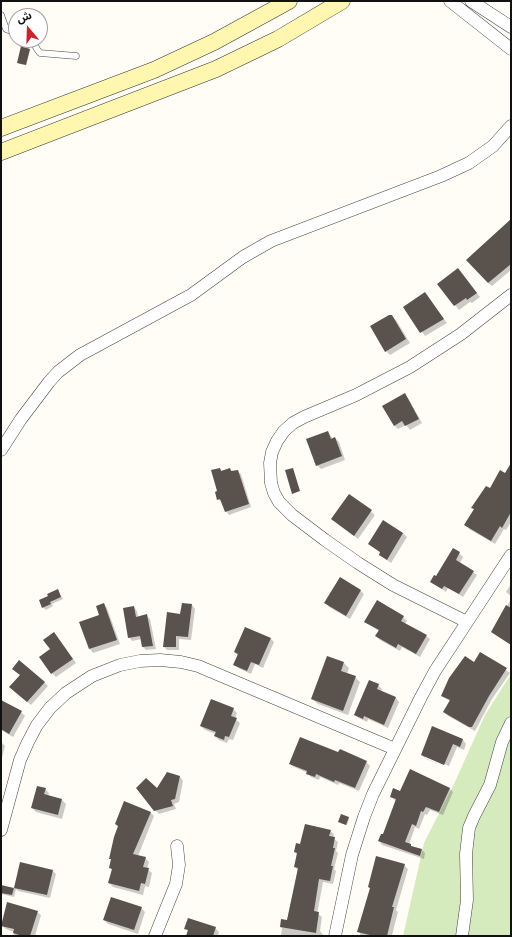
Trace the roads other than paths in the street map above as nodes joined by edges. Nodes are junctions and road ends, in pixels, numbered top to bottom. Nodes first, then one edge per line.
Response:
1 (289, 1) edge
2 (352, 1) edge
3 (450, 1) edge
4 (471, 1) edge
5 (337, 2) edge
6 (1, 15) edge
7 (511, 27) edge
8 (8, 30) edge
9 (36, 48) edge
10 (511, 49) edge
11 (76, 56) dead end
12 (511, 126) edge
13 (1, 128) edge
14 (1, 152) edge
15 (511, 295) edge
16 (1, 450) edge
17 (511, 554) edge
18 (467, 622) junction
19 (511, 723) edge
20 (395, 749) junction
21 (1, 830) edge
22 (177, 846) dead end
23 (155, 936) edge
24 (335, 936) edge
25 (462, 936) edge

1 - 13 street
2 - 5 street
3 - 10 street
4 - 7 street
5 - 14 street
6 - 8 lane
9 - 11 lane
12 - 16 street
15 - 18 street
17 - 18 street
18 - 20 street
19 - 25 street
20 - 21 street
20 - 24 street
22 - 23 street

